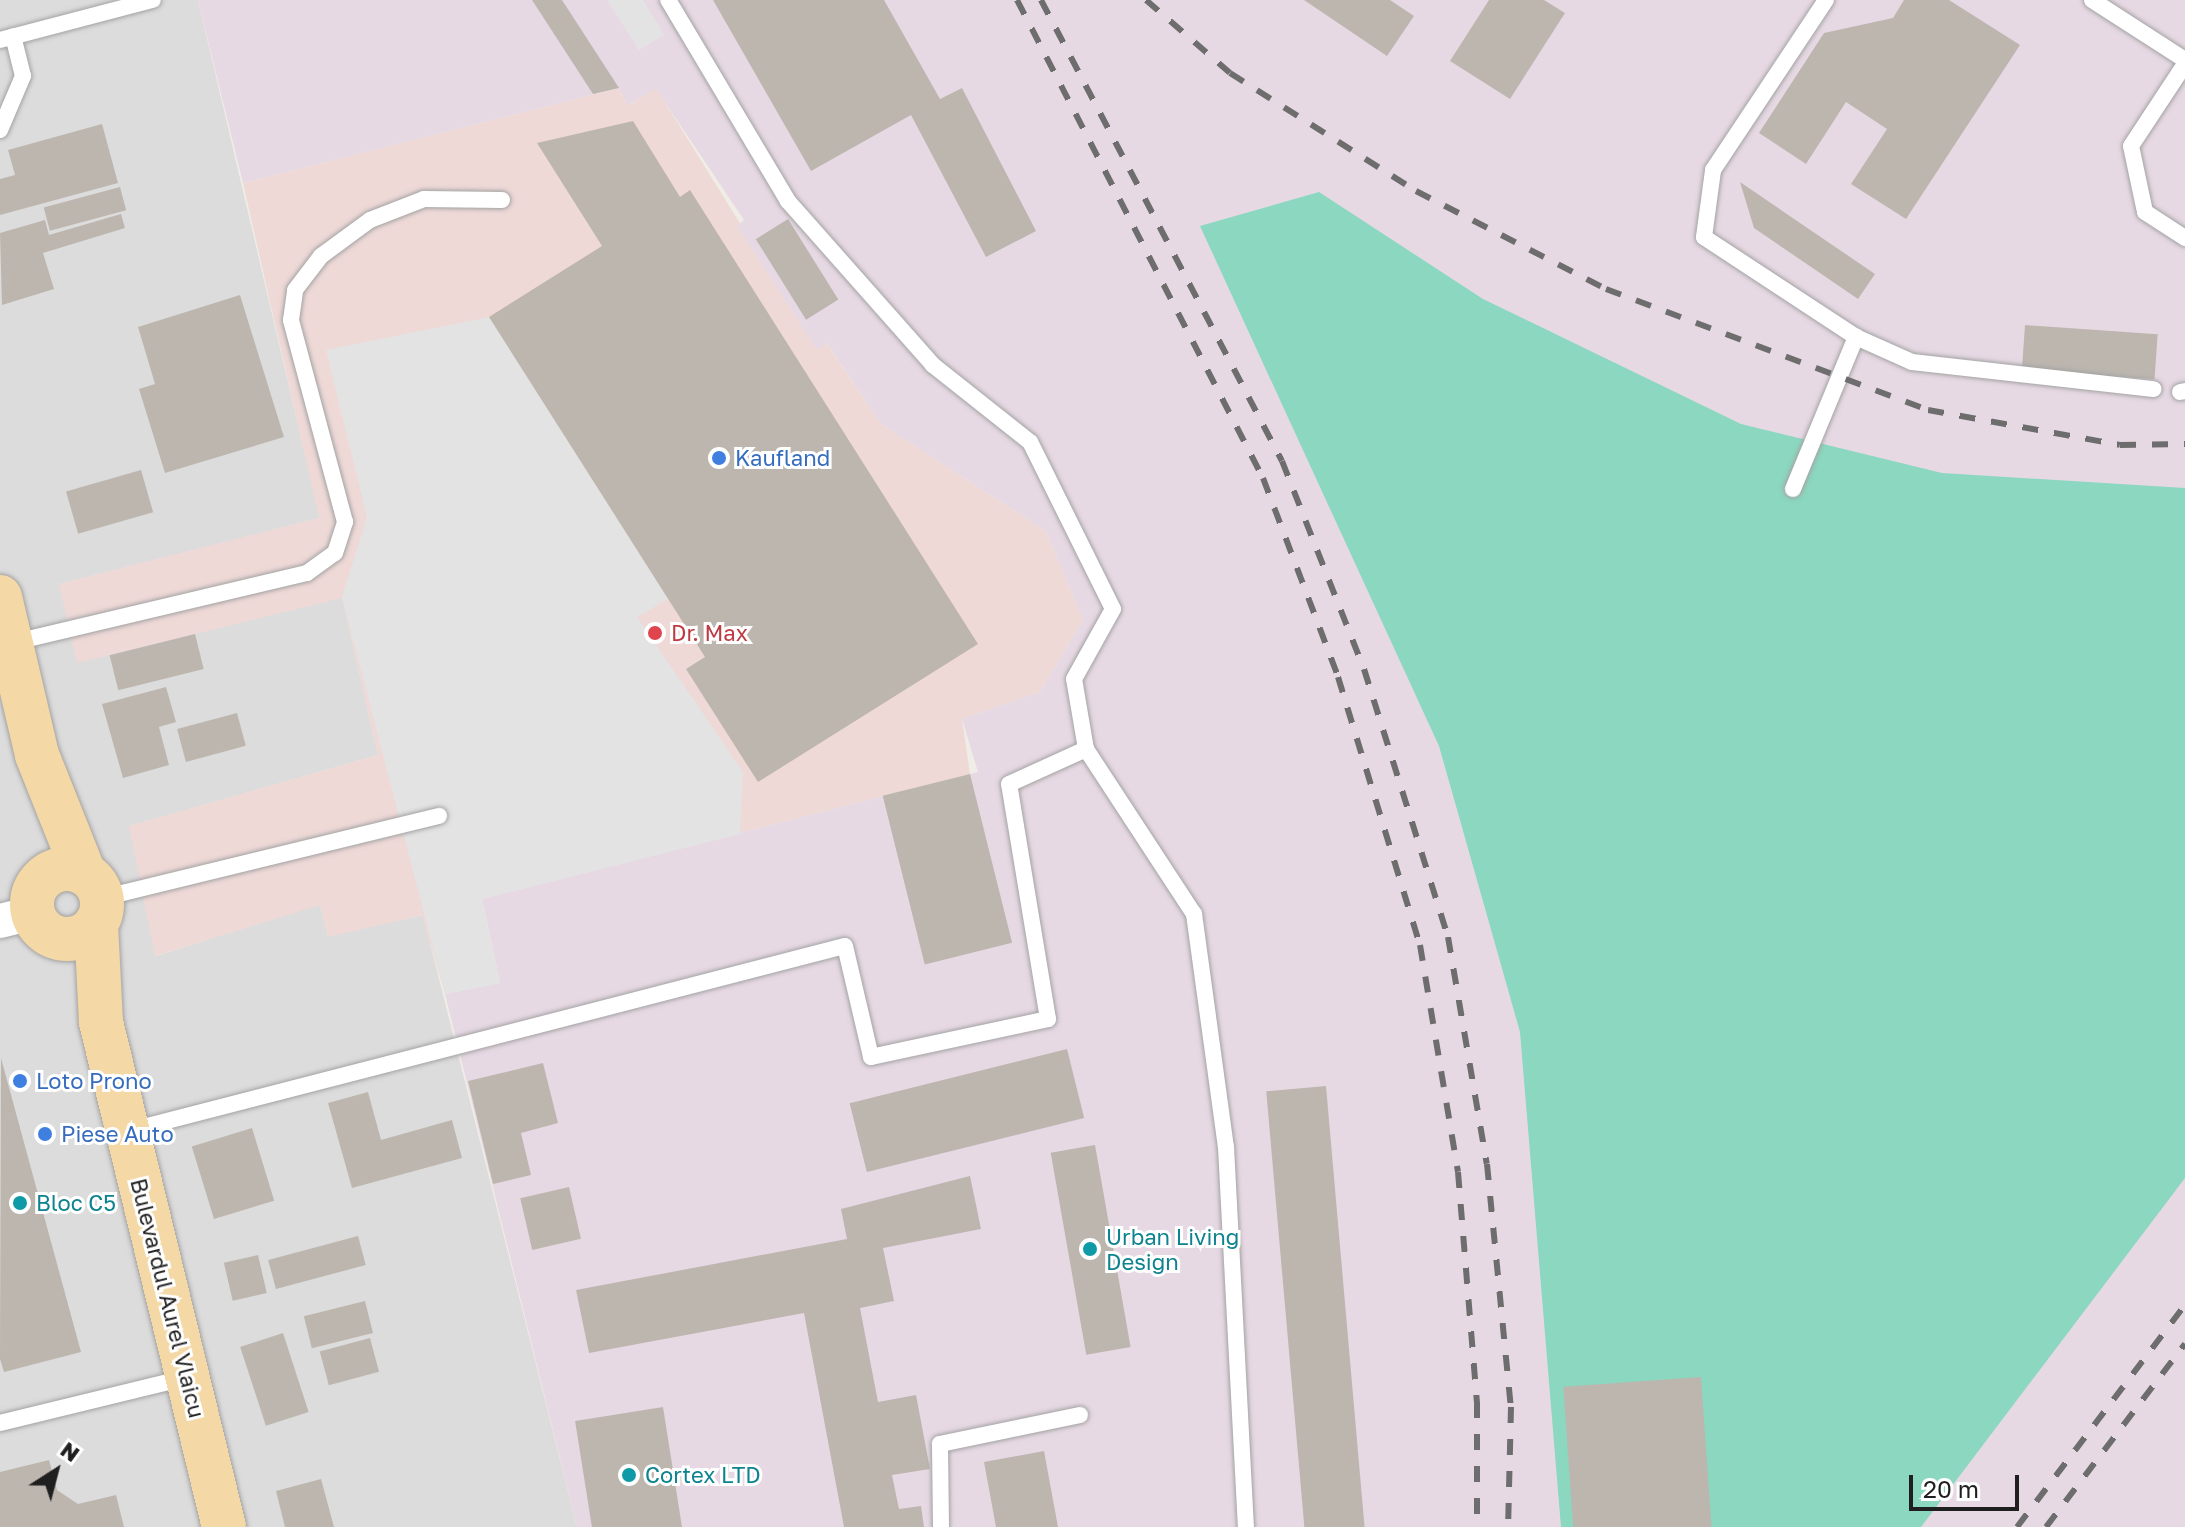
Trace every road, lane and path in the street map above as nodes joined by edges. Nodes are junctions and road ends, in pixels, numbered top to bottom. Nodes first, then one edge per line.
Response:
1 (153, 0) edge
2 (668, 0) edge
3 (1826, 0) edge
4 (2092, 0) edge
5 (7, 38) edge
6 (2185, 62) edge
7 (0, 130) edge
8 (502, 200) dead end
9 (2185, 238) edge
10 (1856, 337) junction
11 (2153, 389) dead end
12 (1793, 489) dead end
13 (0, 597) edge
14 (11, 643) junction
15 (1086, 749) junction
16 (37, 755) junction
17 (439, 816) dead end
18 (94, 899) junction
19 (32, 913) edge
20 (101, 1022) junction
21 (127, 1131) junction
22 (188, 1378) junction
23 (1080, 1415) dead end
24 (0, 1423) edge
25 (224, 1527) edge
26 (941, 1527) edge
27 (1246, 1527) edge

1 - 5 lane
2 - 15 lane
3 - 10 lane
4 - 6 lane
5 - 7 lane
6 - 9 lane
8 - 14 lane
10 - 11 lane
10 - 12 lane
13 - 14 main road, Bulevardul Aurel Vlaicu
14 - 16 main road, Bulevardul Aurel Vlaicu
15 - 21 lane
15 - 27 lane
16 - 18 main road, Bulevardul Aurel Vlaicu
16 - 19 main road, Bulevardul Aurel Vlaicu
17 - 18 lane
18 - 19 main road
18 - 19 main road
18 - 20 main road, Bulevardul Aurel Vlaicu
19 - 20 main road, Bulevardul Aurel Vlaicu
20 - 21 main road, Bulevardul Aurel Vlaicu
21 - 22 main road, Bulevardul Aurel Vlaicu
22 - 24 lane
22 - 25 main road, Bulevardul Aurel Vlaicu
23 - 26 lane

